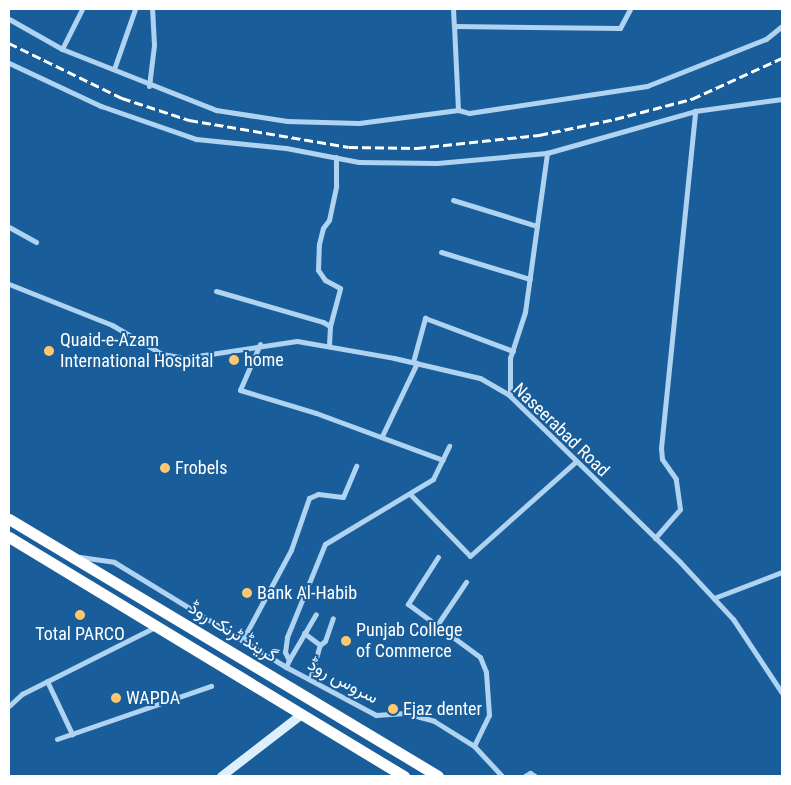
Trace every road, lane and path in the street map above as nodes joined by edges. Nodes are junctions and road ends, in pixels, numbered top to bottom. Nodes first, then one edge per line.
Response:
1 (82, 9) edge
2 (134, 9) edge
3 (152, 9) edge
4 (453, 9) edge
5 (630, 9) edge
6 (9, 20) edge
7 (454, 26) junction
8 (782, 26) edge
9 (62, 49) junction
10 (9, 63) edge
11 (114, 69) junction
12 (149, 86) junction
13 (782, 99) edge
14 (458, 110) junction
15 (695, 110) junction
16 (547, 152) junction
17 (336, 157) junction
18 (453, 200) dead end
19 (537, 226) junction
20 (9, 227) edge
21 (36, 242) dead end
22 (441, 252) dead end
23 (530, 279) junction
24 (9, 284) edge
25 (216, 291) dead end
26 (330, 326) junction
27 (260, 344) junction
28 (329, 346) junction
29 (513, 350) junction
30 (415, 363) junction
31 (510, 396) junction
32 (382, 436) junction
33 (449, 446) dead end
34 (443, 460) junction
35 (575, 462) junction
36 (356, 466) dead end
37 (410, 494) junction
38 (10, 519) edge
39 (9, 537) edge
40 (655, 538) junction
41 (72, 556) junction
42 (438, 557) dead end
43 (782, 572) edge
44 (466, 582) dead end
45 (714, 598) junction
46 (316, 614) dead end
47 (333, 618) dead end
48 (437, 625) junction
49 (157, 626) junction
50 (304, 633) junction
51 (242, 641) junction
52 (320, 645) junction
53 (288, 660) junction
54 (286, 667) junction
55 (310, 680) junction
56 (47, 681) junction
57 (211, 686) dead end
58 (782, 693) edge
59 (9, 706) edge
60 (300, 715) junction
61 (72, 734) junction
62 (57, 739) dead end
63 (474, 746) junction
64 (221, 776) edge
65 (404, 776) edge
66 (438, 776) edge
67 (502, 776) edge
68 (525, 776) edge
69 (535, 776) edge

1 - 9 street
2 - 11 street
3 - 12 street
4 - 7 street
5 - 7 street
6 - 9 street
7 - 14 street
8 - 14 street
9 - 11 street
10 - 17 street
11 - 12 street
12 - 14 street
13 - 15 street
15 - 16 street
15 - 40 street
16 - 17 street
16 - 19 street
17 - 26 street
18 - 19 street
19 - 23 street
20 - 21 street
22 - 23 street
23 - 29 street
24 - 27 street, Naseerabad Road
25 - 26 street
26 - 28 street
27 - 28 street, Naseerabad Road
27 - 32 street
28 - 30 street, Naseerabad Road
29 - 30 street
29 - 31 street
30 - 31 street, Naseerabad Road
30 - 32 street
31 - 35 street, Naseerabad Road
32 - 34 street
33 - 34 street
34 - 37 street
35 - 37 street
35 - 40 street, Naseerabad Road
36 - 51 street
37 - 53 street
38 - 41 highway, گرینڈ ٹرنک روڈ
39 - 49 highway, گرینڈ ٹرنک روڈ
40 - 45 street, Naseerabad Road
41 - 51 street, سروس روڈ
41 - 66 highway, گرینڈ ٹرنک روڈ
42 - 48 street
43 - 45 street
44 - 48 street
45 - 58 street, Naseerabad Road
46 - 50 street
47 - 52 street
48 - 63 street
49 - 56 street
49 - 60 highway, گرینڈ ٹرنک روڈ
50 - 52 street
50 - 53 street
51 - 54 street, سروس روڈ
52 - 55 street
53 - 54 street
54 - 55 street, سروس روڈ
55 - 63 street, سروس روڈ
56 - 59 street
56 - 61 street
57 - 61 street
60 - 64 main road
60 - 65 highway, گرینڈ ٹرنک روڈ
61 - 62 street
63 - 67 street, سروس روڈ
68 - 69 street

